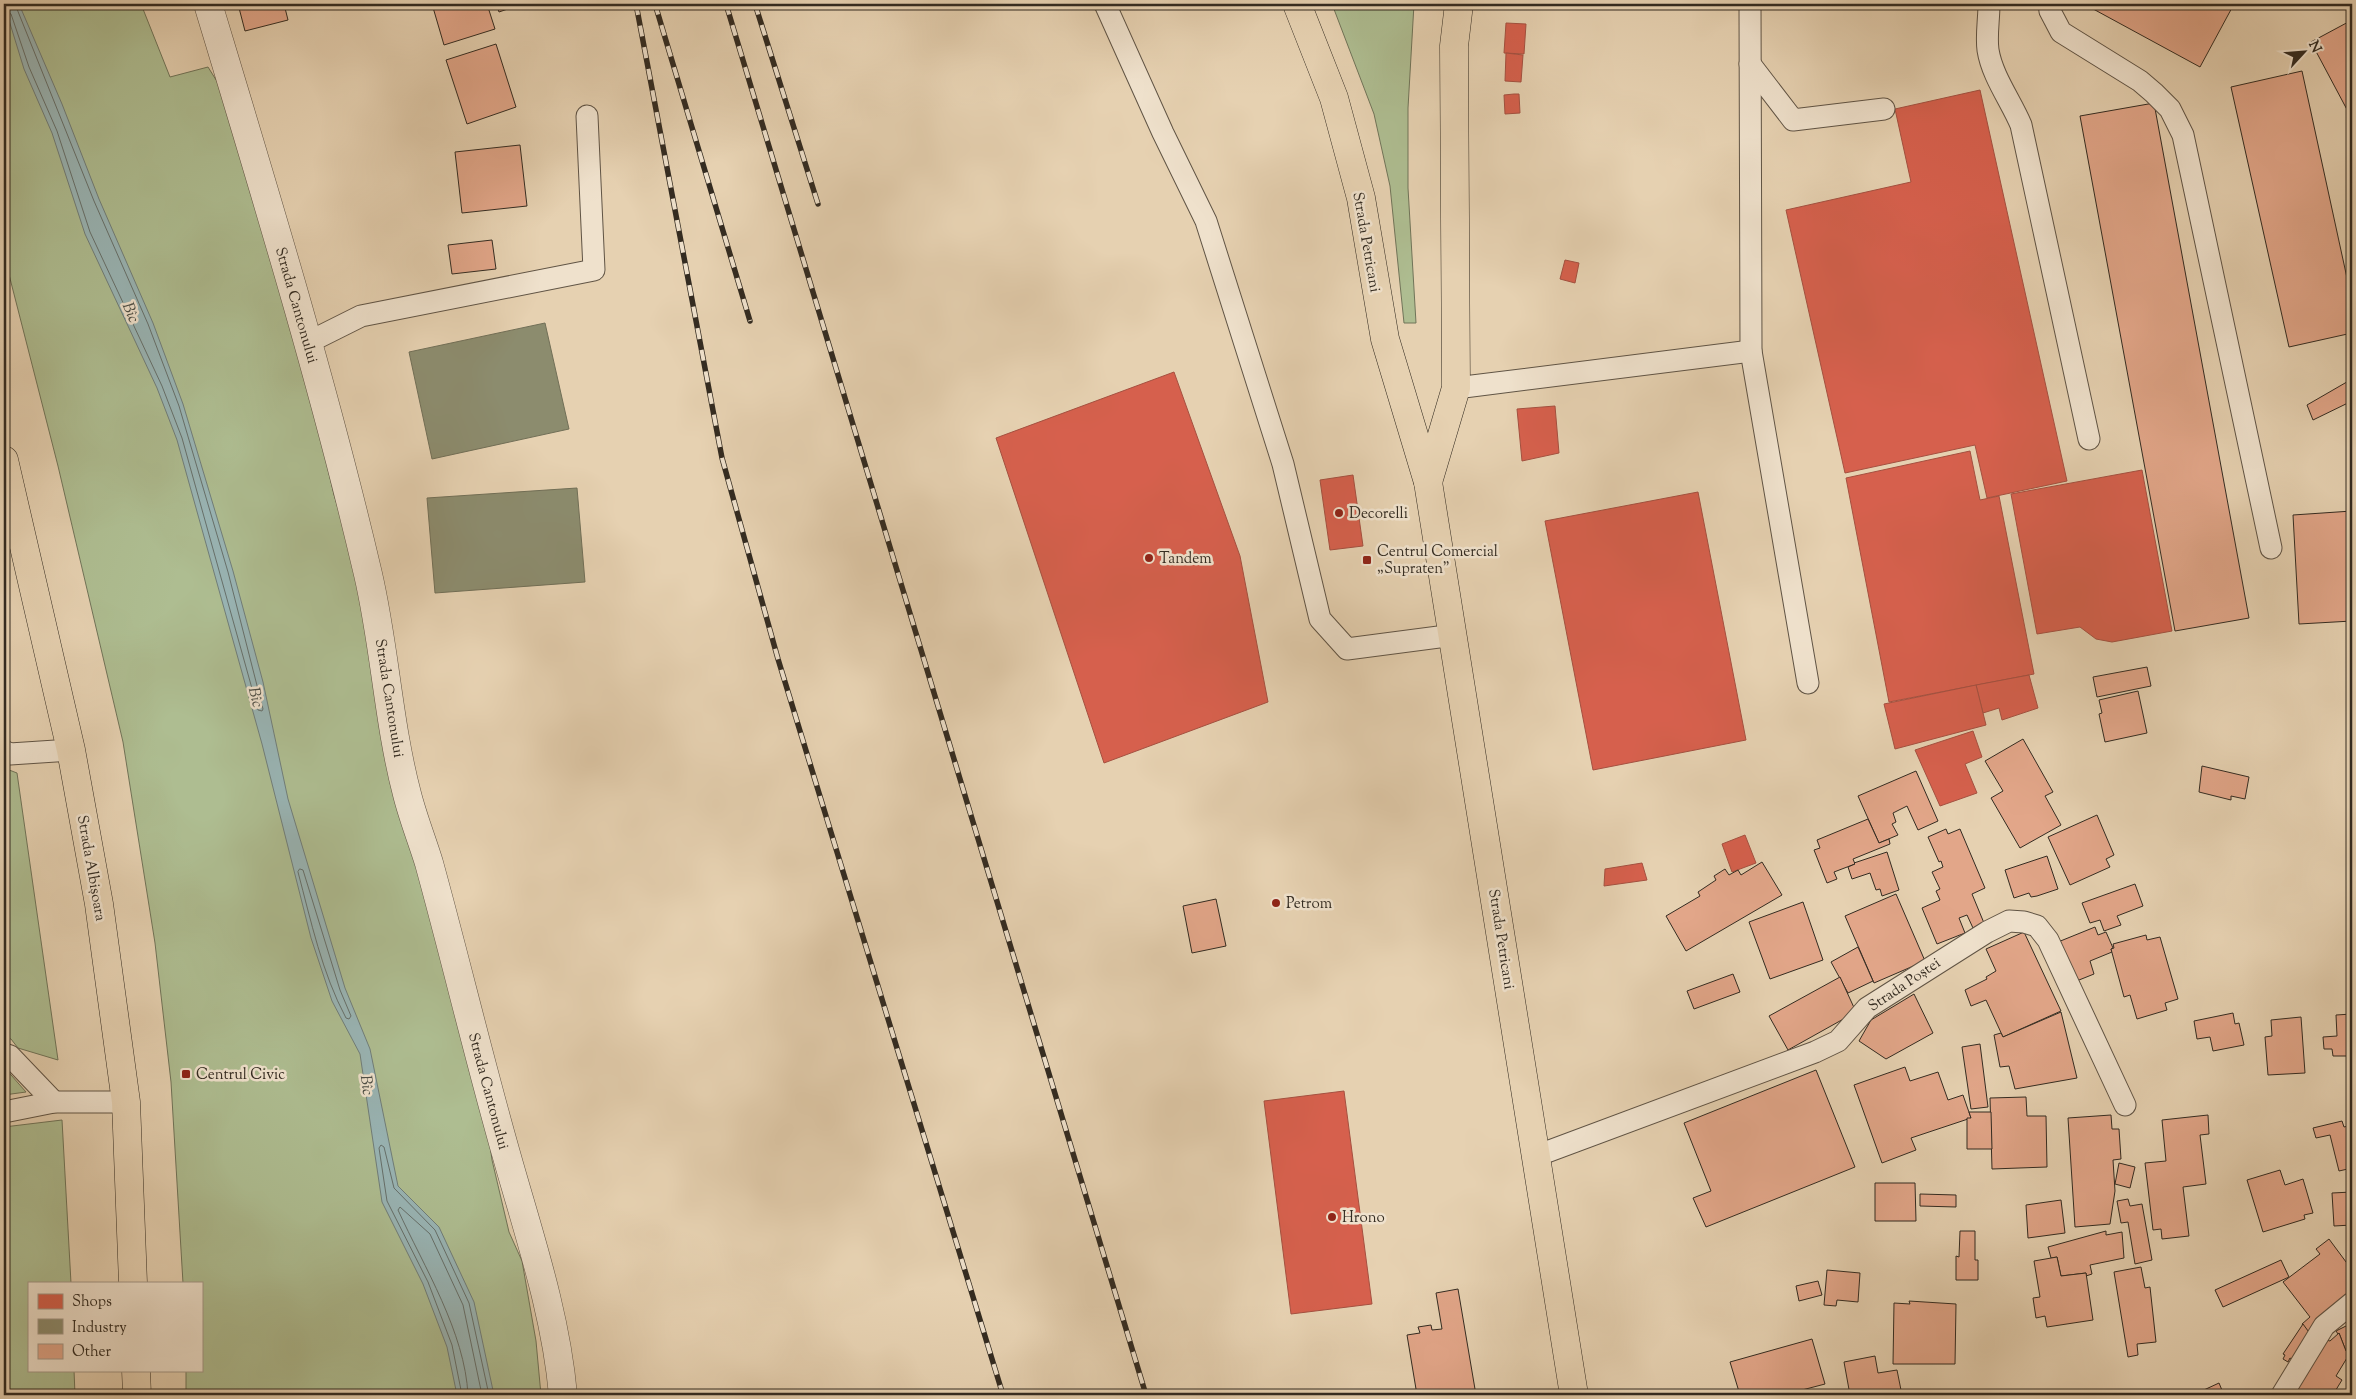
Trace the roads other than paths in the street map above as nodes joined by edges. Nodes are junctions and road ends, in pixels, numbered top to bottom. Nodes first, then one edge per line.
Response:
1 (208, 4) edge
2 (1106, 4) edge
3 (1297, 4) edge
4 (1459, 4) edge
5 (1750, 4) edge
6 (1989, 4) edge
7 (2049, 4) edge
8 (1750, 64) junction
9 (1884, 109) dead end
10 (587, 116) dead end
11 (309, 342) junction
12 (1751, 351) junction
13 (1456, 388) junction
14 (2089, 439) dead end
15 (4, 460) edge
16 (1428, 482) junction
17 (2272, 548) dead end
18 (1454, 635) junction
19 (1808, 683) dead end
20 (70, 750) junction
21 (4, 752) edge
22 (4, 1054) edge
23 (54, 1102) junction
24 (126, 1102) junction
25 (2125, 1105) dead end
26 (4, 1112) edge
27 (1536, 1156) junction
28 (133, 1282) edge
29 (2352, 1303) edge
30 (136, 1372) edge
31 (137, 1395) edge
32 (563, 1395) edge
33 (1574, 1395) edge
34 (2282, 1395) edge

1 - 11 street, Strada Cantonului
2 - 18 lane
3 - 16 main road, Strada Petricani
4 - 13 main road, Strada Petricani
5 - 8 lane
6 - 14 lane
7 - 17 lane
8 - 9 lane
8 - 12 lane
10 - 11 lane
11 - 32 street, Strada Cantonului
12 - 13 lane
12 - 19 lane
13 - 16 main road, Strada Petricani
15 - 20 main road, Strada Albișoara
16 - 18 main road, Strada Petricani
18 - 27 main road, Strada Petricani
20 - 21 lane
20 - 24 main road, Strada Albișoara
22 - 23 lane
23 - 24 lane
23 - 26 lane
24 - 28 main road, Strada Albișoara
25 - 27 lane, Strada Poștei
27 - 33 main road, Strada Petricani
29 - 34 lane
30 - 31 main road

